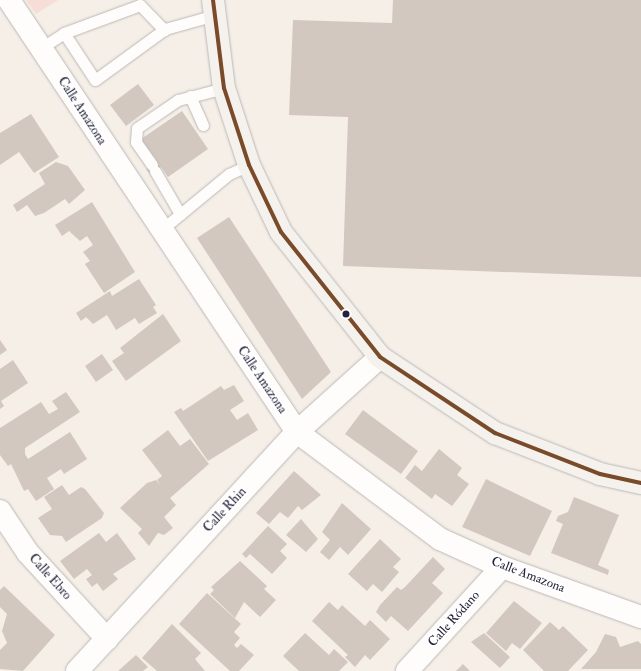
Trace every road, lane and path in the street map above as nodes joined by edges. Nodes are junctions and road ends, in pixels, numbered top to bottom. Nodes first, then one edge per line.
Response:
1 (9, 0) edge
2 (214, 7) edge
3 (164, 30) junction
4 (64, 33) junction
5 (41, 48) junction
6 (224, 88) junction
7 (190, 96) junction
8 (203, 125) dead end
9 (249, 164) junction
10 (180, 214) junction
11 (161, 230) junction
12 (380, 357) junction
13 (297, 432) junction
14 (641, 483) edge
15 (0, 511) edge
16 (502, 567) junction
17 (641, 617) edge
18 (107, 639) junction
19 (77, 671) edge
20 (407, 671) edge

1 - 5 street, Calle Amazona
2 - 3 lane
2 - 6 main road
3 - 4 lane
3 - 4 lane
4 - 5 lane
5 - 11 street, Calle Amazona
6 - 7 lane
6 - 9 main road
7 - 8 lane
7 - 10 lane
9 - 10 lane
9 - 12 main road
10 - 11 lane
11 - 13 street, Calle Amazona
12 - 13 street, Calle Rhin
12 - 14 main road
13 - 16 street, Calle Amazona
13 - 18 street, Calle Rhin
15 - 18 street, Calle Ebro
16 - 17 street, Calle Amazona
16 - 20 street, Calle Ródano
18 - 19 street, Calle Rhin

